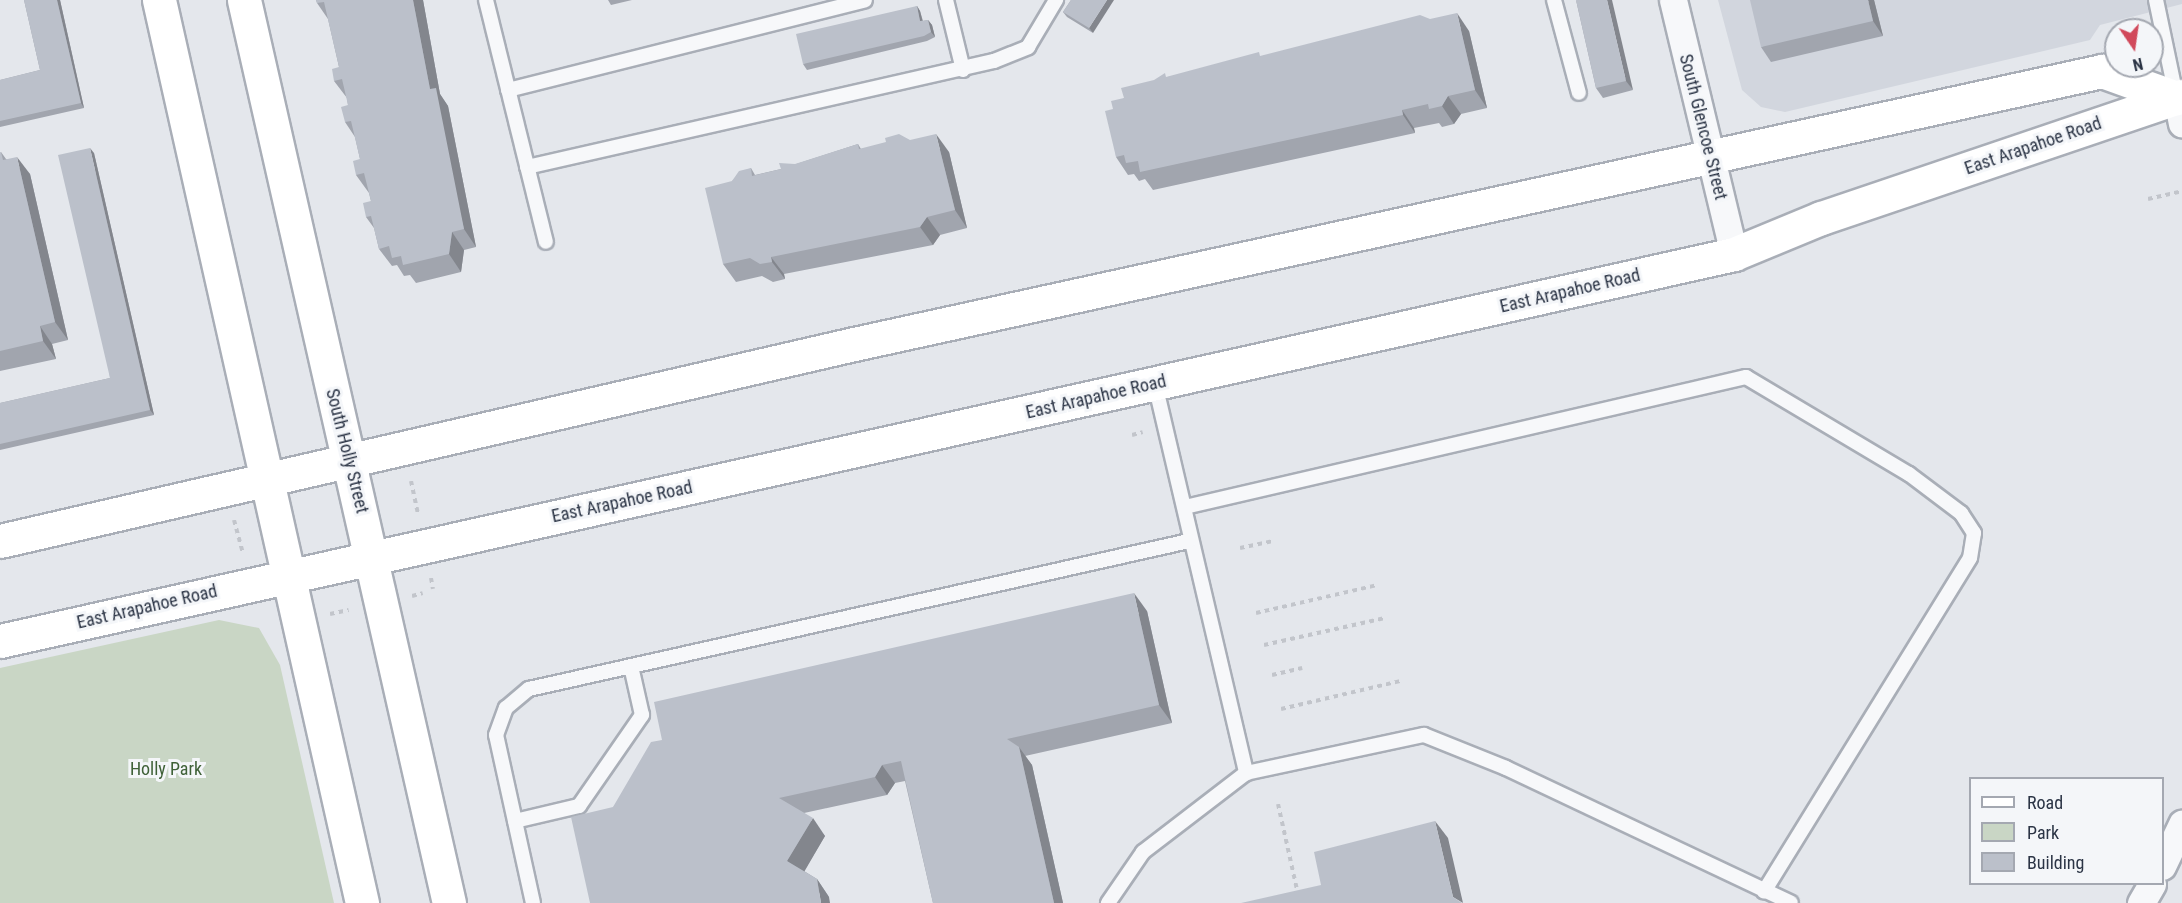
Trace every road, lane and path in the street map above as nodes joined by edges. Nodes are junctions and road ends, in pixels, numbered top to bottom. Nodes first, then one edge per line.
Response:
1 (159, 0) edge
2 (244, 0) edge
3 (486, 0) edge
4 (865, 0) edge
5 (946, 0) edge
6 (1056, 0) edge
7 (1554, 0) edge
8 (1672, 0) edge
9 (2156, 0) edge
10 (963, 70) junction
11 (508, 90) junction
12 (1579, 93) dead end
13 (2180, 106) edge
14 (1711, 159) junction
15 (527, 167) junction
16 (2182, 191) edge
17 (2148, 199) dead end
18 (546, 242) dead end
19 (1734, 254) junction
20 (1155, 384) junction
21 (404, 448) junction
22 (348, 460) junction
23 (268, 478) junction
24 (225, 488) junction
25 (1185, 507) junction
26 (0, 541) edge
27 (1272, 541) dead end
28 (1189, 542) junction
29 (424, 546) junction
30 (1240, 548) dead end
31 (372, 557) junction
32 (292, 573) junction
33 (252, 582) junction
34 (1377, 585) dead end
35 (433, 589) dead end
36 (423, 593) dead end
37 (383, 602) junction
38 (1256, 613) dead end
39 (1385, 618) dead end
40 (302, 621) junction
41 (0, 641) edge
42 (1264, 645) dead end
43 (631, 666) junction
44 (1302, 668) dead end
45 (1272, 675) dead end
46 (1400, 681) dead end
47 (1281, 709) dead end
48 (1246, 773) junction
49 (1278, 804) dead end
50 (514, 820) junction
51 (2182, 824) edge
52 (2164, 864) edge
53 (2151, 885) edge
54 (1764, 891) junction
55 (362, 903) edge
56 (449, 903) edge
57 (533, 903) edge
58 (1108, 903) edge
59 (1300, 903) edge
60 (1791, 903) edge
61 (2141, 903) edge

1 - 23 main road
2 - 22 main road, South Holly Street
3 - 11 lane
4 - 11 lane
5 - 10 lane
6 - 10 lane
7 - 12 lane
8 - 14 street, South Glencoe Street
9 - 13 lane
10 - 15 lane
11 - 15 lane
13 - 14 main road
13 - 19 main road, East Arapahoe Road
14 - 19 street, South Glencoe Street
14 - 21 main road
15 - 18 lane
16 - 17 path
19 - 20 main road, East Arapahoe Road
20 - 25 lane
20 - 29 main road, East Arapahoe Road
21 - 22 main road
21 - 29 path
22 - 23 main road
22 - 31 main road, South Holly Street
23 - 24 main road
23 - 32 main road
24 - 26 main road
24 - 33 path
25 - 28 lane
25 - 54 lane
27 - 30 path
28 - 43 lane
28 - 48 lane
29 - 31 main road, East Arapahoe Road
29 - 35 path
31 - 32 main road, East Arapahoe Road
31 - 37 main road, South Holly Street
32 - 33 main road, East Arapahoe Road
32 - 40 main road
33 - 41 main road, East Arapahoe Road
34 - 38 path
36 - 37 path
37 - 40 path
37 - 56 main road, South Holly Street
39 - 42 path
40 - 55 main road
43 - 50 lane
43 - 50 lane
44 - 45 path
46 - 47 path
48 - 54 lane
48 - 58 lane
49 - 59 path
50 - 57 lane
51 - 52 street
53 - 61 street
54 - 60 lane

